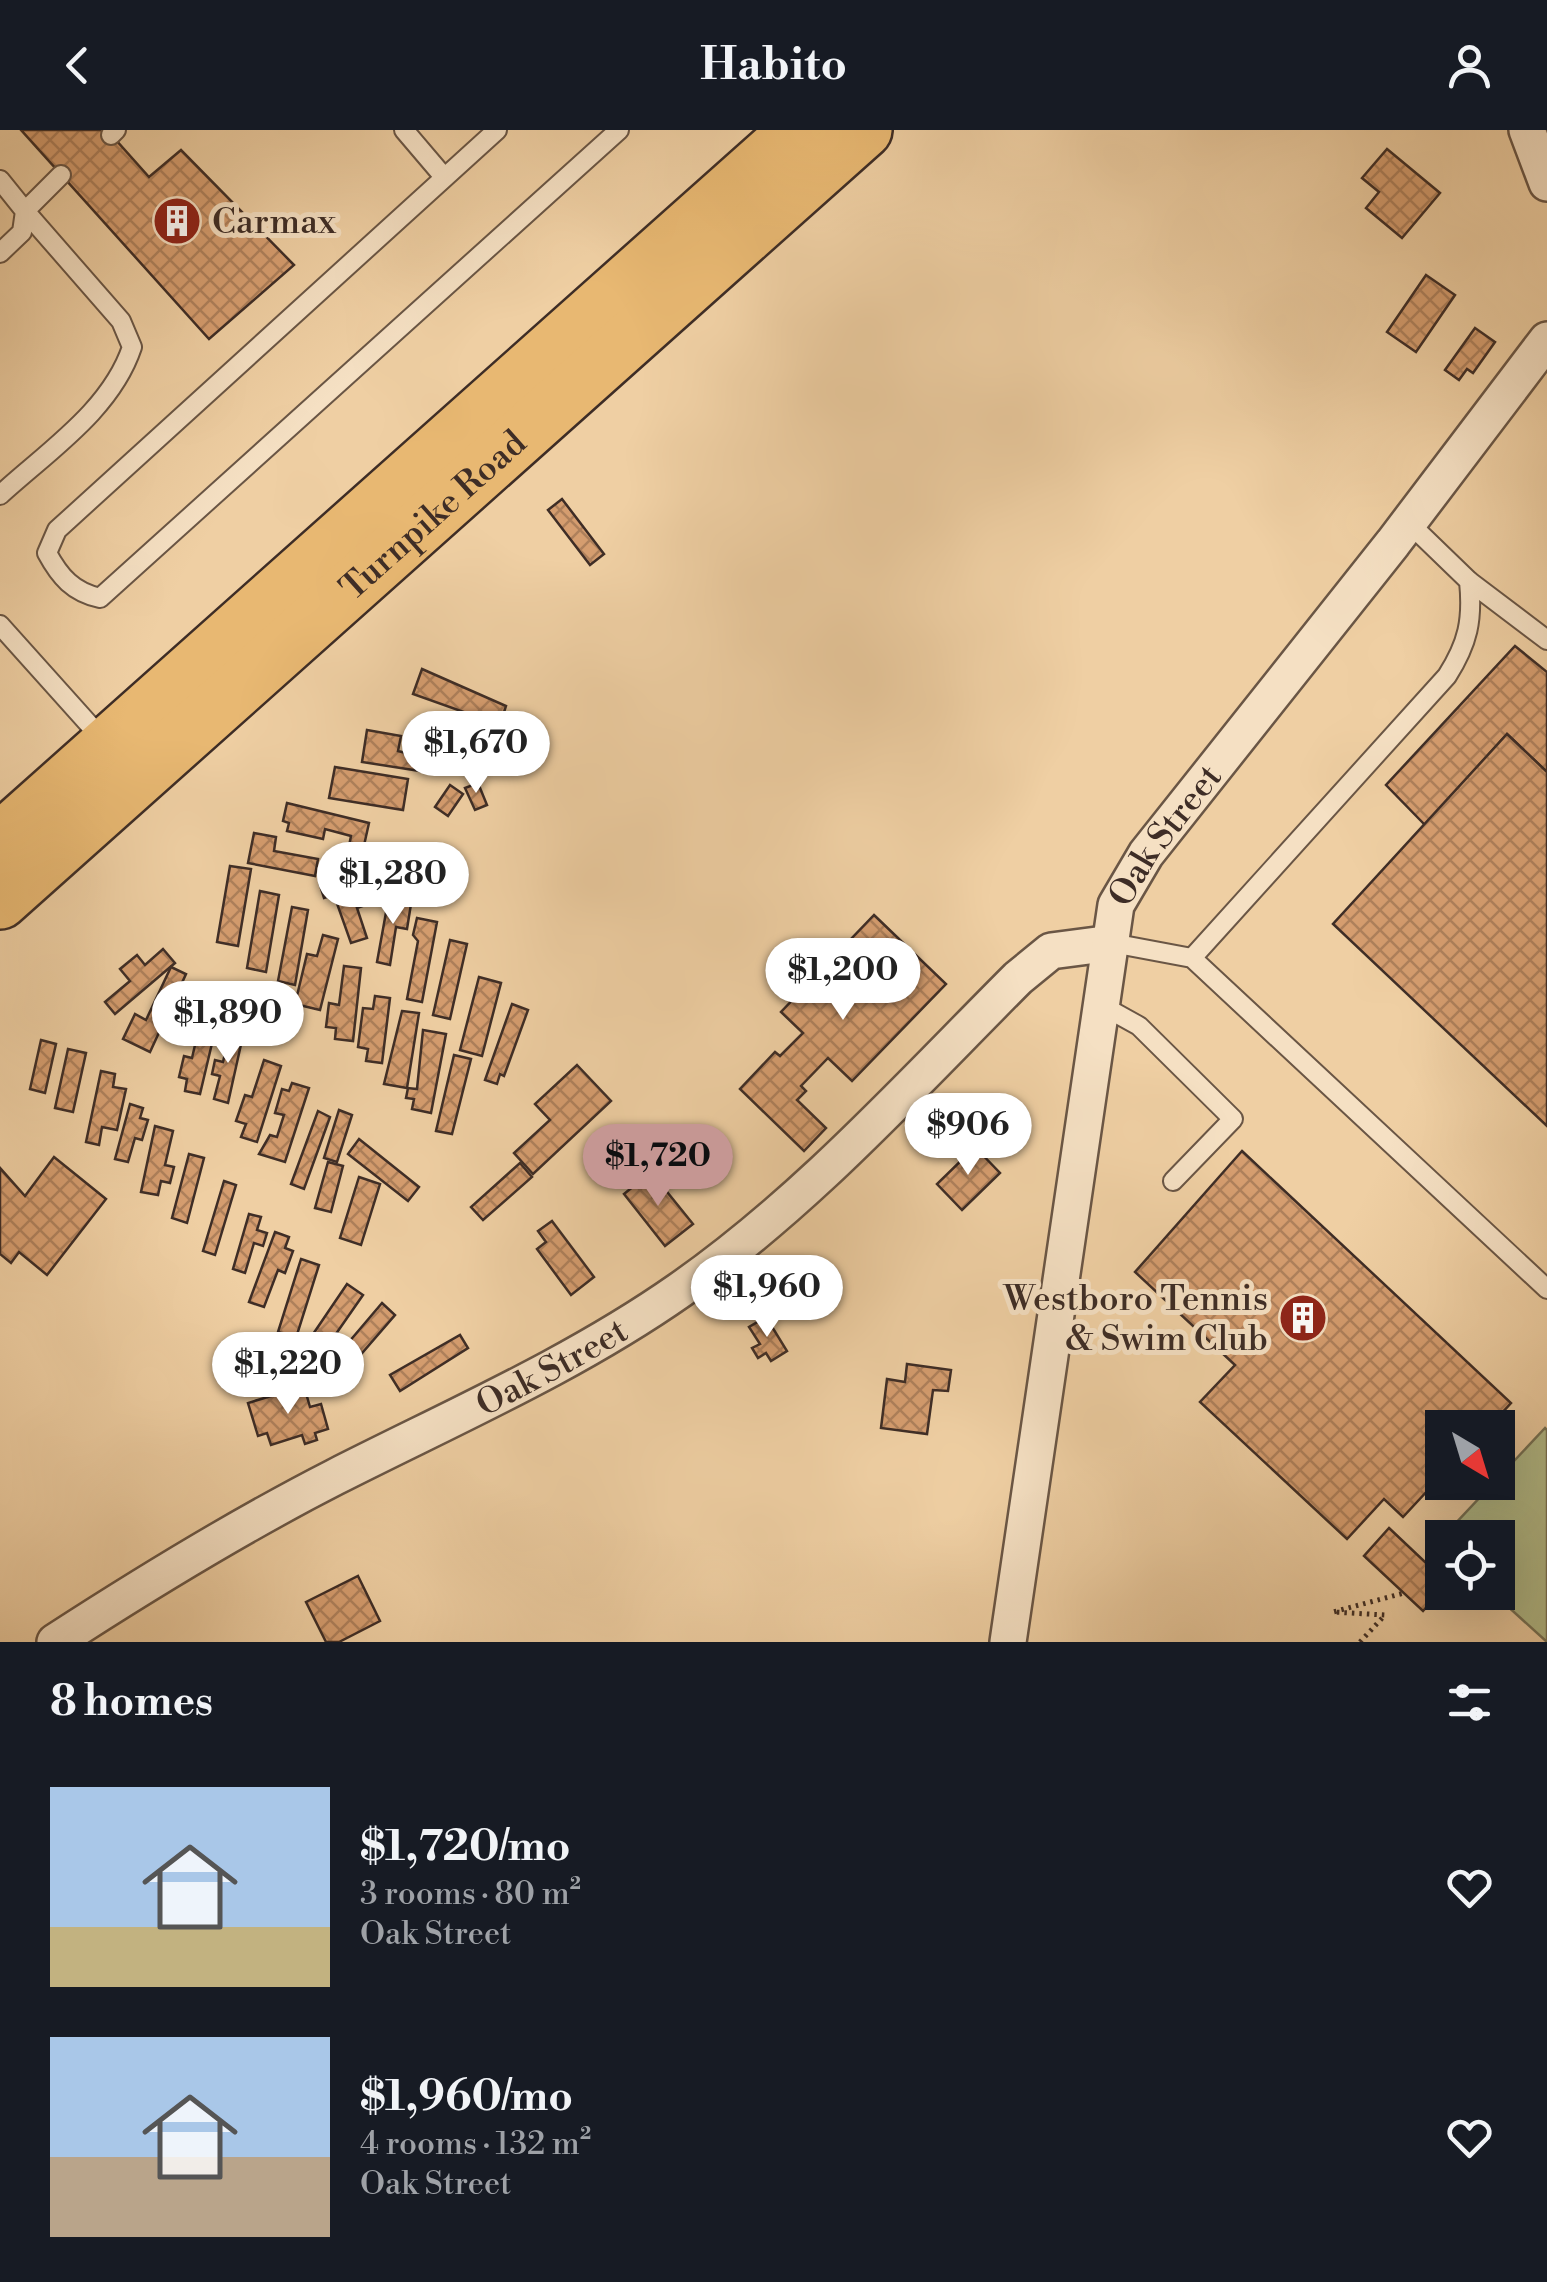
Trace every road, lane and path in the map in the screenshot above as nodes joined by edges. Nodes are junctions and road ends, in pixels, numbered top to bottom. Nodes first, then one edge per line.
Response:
1 (404, 130) edge
2 (497, 130) edge
3 (618, 130) edge
4 (798, 130) edge
5 (864, 130) edge
6 (1527, 130) edge
7 (62, 176) dead end
8 (444, 177) junction
9 (0, 180) edge
10 (1547, 183) edge
11 (25, 211) junction
12 (0, 253) edge
13 (1547, 340) edge
14 (0, 495) edge
15 (1409, 523) junction
16 (1469, 581) junction
17 (0, 625) edge
18 (1547, 640) edge
19 (107, 745) junction
20 (3, 834) edge
21 (0, 901) edge
22 (1112, 943) junction
23 (1192, 958) junction
24 (1103, 1006) junction
25 (1173, 1181) dead end
26 (1547, 1289) edge
27 (1404, 1593) dead end
28 (56, 1642) edge
29 (1008, 1642) edge
30 (1360, 1642) edge

1 - 8 lane
2 - 8 lane
3 - 8 lane
4 - 19 highway, Turnpike Road
5 - 21 highway, Turnpike Road
6 - 10 street
7 - 11 lane
9 - 11 lane
11 - 12 lane
11 - 14 lane
13 - 15 street, Oak Street
15 - 16 lane
15 - 22 street, Oak Street
16 - 18 lane
16 - 23 lane
17 - 19 lane
19 - 20 highway, Turnpike Road
22 - 23 lane
22 - 24 street
22 - 28 street, Oak Street
23 - 26 lane
24 - 25 lane
24 - 29 street
27 - 30 path

